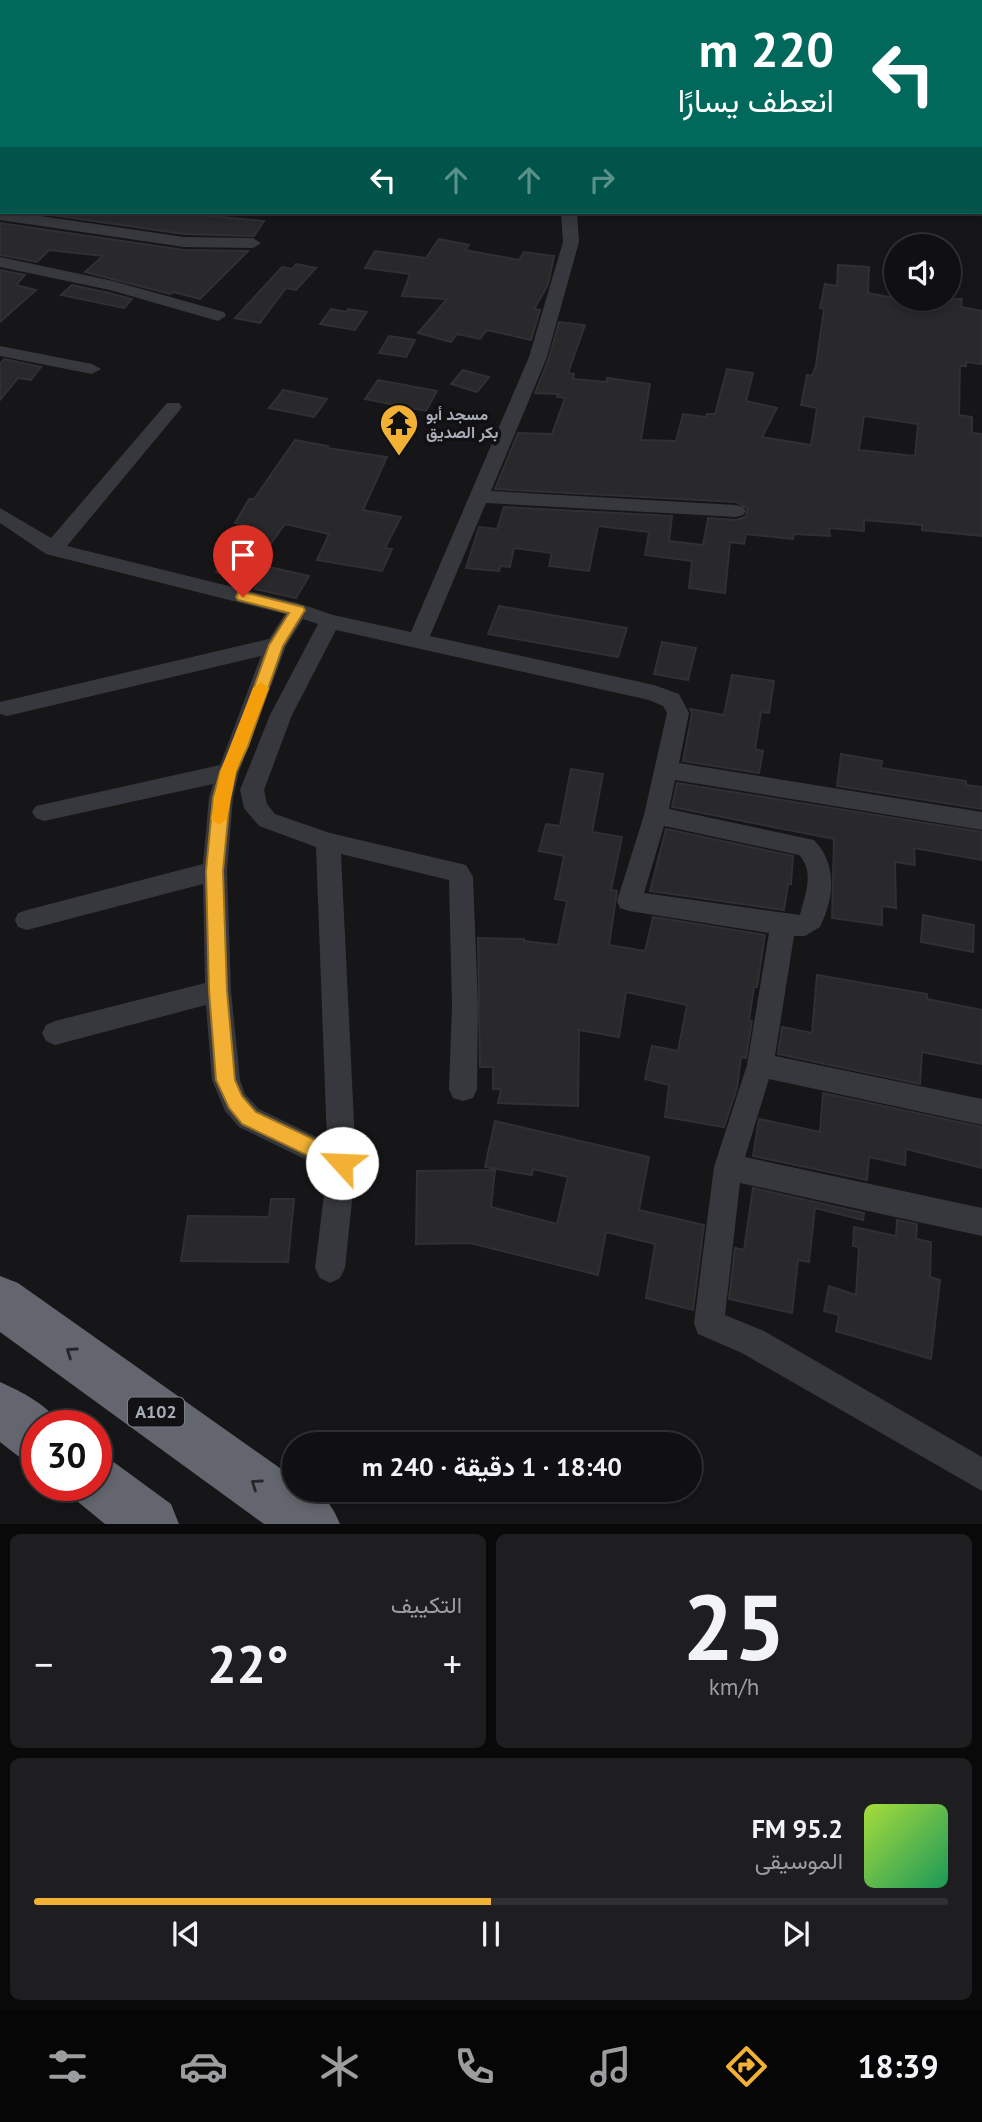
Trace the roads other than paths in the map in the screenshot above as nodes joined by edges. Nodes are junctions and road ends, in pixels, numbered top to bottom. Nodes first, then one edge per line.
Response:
1 (569, 214) edge
2 (0, 215) edge
3 (253, 243) dead end
4 (0, 262) edge
5 (218, 316) dead end
6 (0, 351) edge
7 (92, 369) dead end
8 (173, 407) dead end
9 (478, 496) junction
10 (736, 511) dead end
11 (0, 514) edge
12 (53, 549) junction
13 (298, 610) junction
14 (330, 621) junction
15 (417, 641) junction
16 (276, 645) junction
17 (7, 708) dead end
18 (664, 769) junction
19 (228, 772) junction
20 (44, 812) dead end
21 (656, 815) junction
22 (982, 821) edge
23 (328, 842) junction
24 (215, 871) junction
25 (27, 920) dead end
26 (783, 925) junction
27 (218, 991) junction
28 (55, 1033) dead end
29 (760, 1065) junction
30 (463, 1089) dead end
31 (982, 1112) edge
32 (342, 1163) junction
33 (728, 1167) junction
34 (982, 1223) edge
35 (330, 1268) dead end
36 (0, 1301) edge
37 (0, 1409) edge
38 (21, 1425) edge
39 (982, 1475) edge
40 (112, 1494) edge
41 (151, 1524) edge
42 (312, 1524) edge

1 - 9 street
2 - 3 street
4 - 5 street
6 - 7 street
8 - 12 street
9 - 10 street
9 - 15 street
11 - 12 street
12 - 13 street
13 - 14 street
13 - 16 street
14 - 15 street
14 - 23 street
15 - 18 street
16 - 17 street
16 - 19 street
18 - 21 street
18 - 22 street
19 - 20 street
19 - 24 street
21 - 26 street
21 - 26 street
23 - 30 street
23 - 32 street
24 - 25 street
24 - 27 street
26 - 29 street
27 - 28 street
27 - 32 street
29 - 31 street
29 - 33 street
32 - 35 street
33 - 34 street
33 - 39 street
42 -> 36 highway, A102
37 - 38 highway
40 - 41 highway

